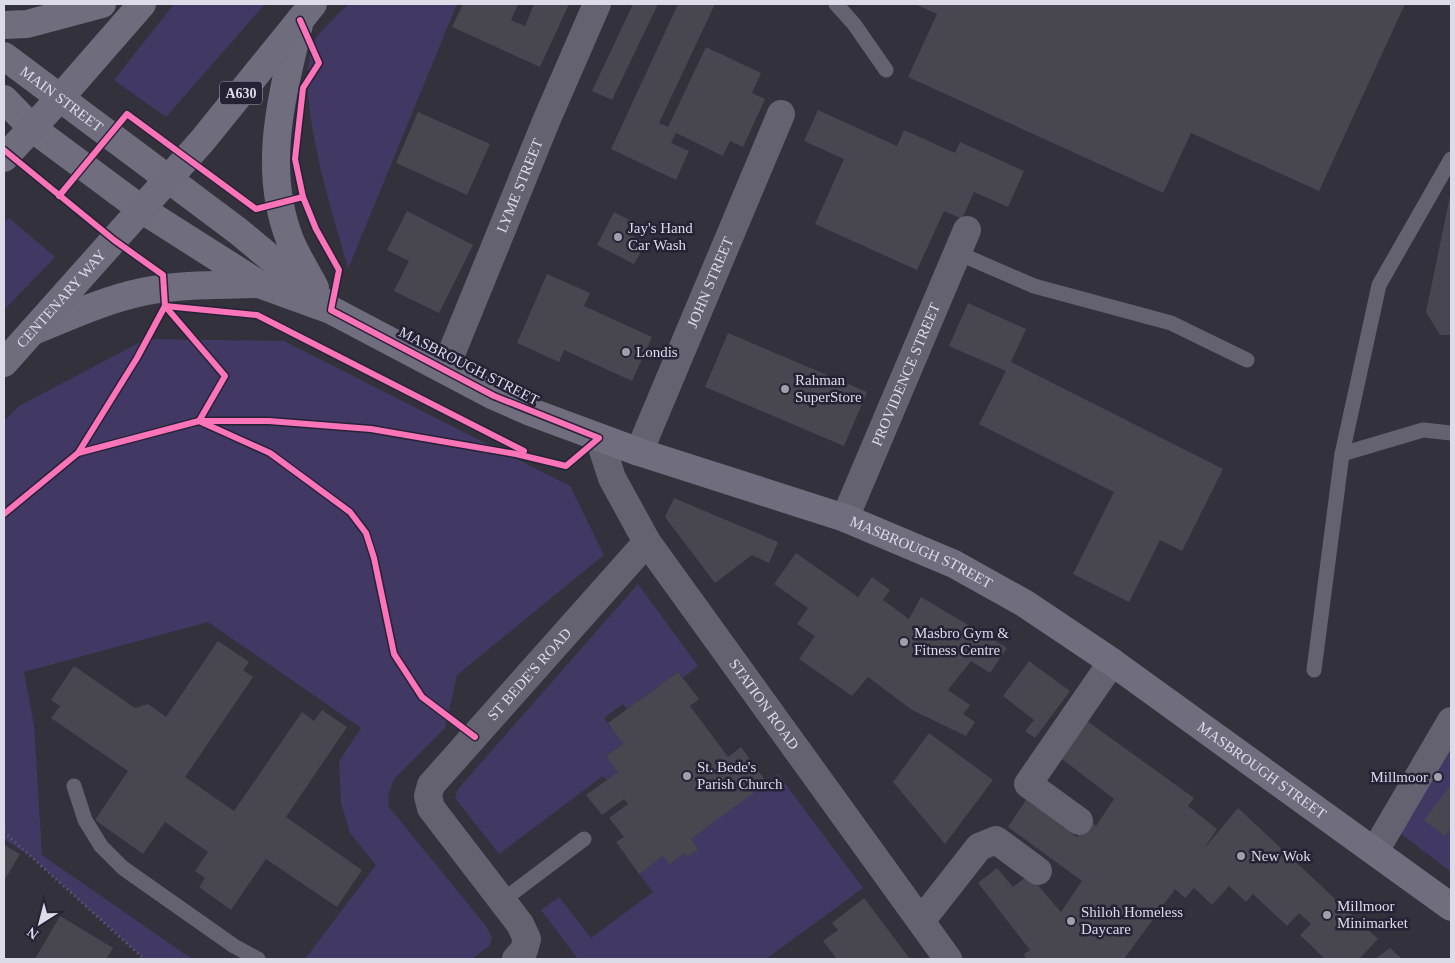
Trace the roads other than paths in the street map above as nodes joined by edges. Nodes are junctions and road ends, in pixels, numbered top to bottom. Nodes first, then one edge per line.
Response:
1 (102, 4) edge
2 (142, 4) edge
3 (597, 4) edge
4 (836, 4) edge
5 (306, 12) edge
6 (4, 25) edge
7 (4, 56) edge
8 (886, 70) dead end
9 (60, 98) junction
10 (4, 99) edge
11 (781, 114) dead end
12 (32, 128) junction
13 (4, 158) edge
14 (1451, 159) edge
15 (168, 180) junction
16 (141, 209) junction
17 (962, 241) joint
18 (259, 284) junction
19 (326, 305) junction
20 (32, 331) junction
21 (1247, 360) dead end
22 (4, 363) edge
23 (445, 369) junction
24 (1451, 433) edge
25 (599, 438) junction
26 (639, 452) junction
27 (1342, 454) junction
28 (845, 518) junction
29 (647, 542) junction
30 (1112, 662) junction
31 (1314, 670) dead end
32 (1451, 721) edge
33 (74, 786) dead end
34 (1079, 821) dead end
35 (584, 839) dead end
36 (1375, 851) junction
37 (1038, 870) dead end
38 (502, 901) junction
39 (1451, 907) edge
40 (921, 921) junction
41 (258, 959) edge
42 (516, 959) edge
43 (948, 959) edge

1 - 6 street
2 - 9 main road
3 - 23 street, LYME STREET
4 - 8 lane
5 - 15 main road, CENTENARY WAY / A630
5 - 19 street
7 - 9 street, MAIN STREET
9 - 12 main road
9 - 15 street, MAIN STREET
10 - 12 street
11 - 26 street, JOHN STREET
12 - 13 main road
12 - 16 street
14 - 27 lane
15 - 16 main road, CENTENARY WAY / A630
15 - 19 street, MASBROUGH STREET
16 - 18 street, MASBROUGH STREET
16 - 20 main road, CENTENARY WAY / A630
17 - 21 lane
17 - 28 street, PROVIDENCE STREET
18 - 19 street, MASBROUGH STREET
18 - 20 street
19 - 23 street, MASBROUGH STREET
20 - 22 main road, CENTENARY WAY / A630
23 - 25 street, MASBROUGH STREET
24 - 27 lane
25 - 26 street, MASBROUGH STREET
25 - 29 street, STATION ROAD
26 - 28 street, MASBROUGH STREET
27 - 31 lane
28 - 30 street, MASBROUGH STREET
29 - 38 street, ST BEDE'S ROAD
29 - 40 street, STATION ROAD
30 - 34 street
30 - 36 street, MASBROUGH STREET
32 - 36 street
33 - 41 lane
35 - 38 lane
36 - 39 street, MASBROUGH STREET
37 - 40 street
38 - 42 street, ST BEDE'S ROAD
40 - 43 street, STATION ROAD

